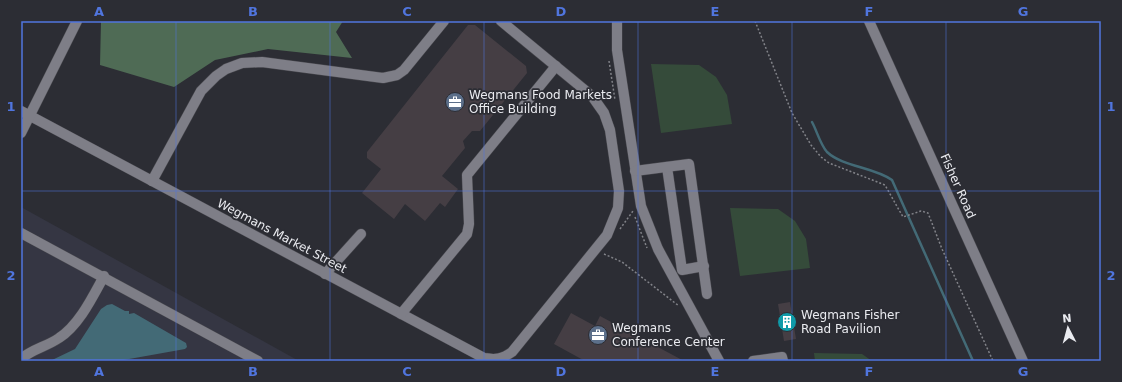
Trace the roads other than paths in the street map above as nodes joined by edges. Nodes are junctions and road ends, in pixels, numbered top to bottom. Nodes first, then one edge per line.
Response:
1 (77, 21) edge
2 (444, 21) edge
3 (501, 21) edge
4 (618, 21) edge
5 (868, 21) edge
6 (556, 66) junction
7 (25, 113) edge
8 (21, 133) edge
9 (667, 167) junction
10 (635, 172) junction
11 (152, 181) junction
12 (638, 189) junction
13 (619, 192) junction
14 (21, 233) edge
15 (361, 234) dead end
16 (704, 266) junction
17 (682, 270) junction
18 (326, 274) junction
19 (104, 276) junction
20 (672, 276) junction
21 (707, 294) dead end
22 (401, 314) junction
23 (21, 360) edge
24 (258, 361) edge
25 (719, 361) edge
26 (753, 361) edge
27 (783, 361) edge
28 (1023, 361) edge

1 - 7 street
2 - 11 street
3 - 6 street
4 - 10 street
5 - 28 street, Fisher Road
6 - 13 street
6 - 22 street
7 - 8 street
7 - 11 street, Wegmans Market Street
9 - 10 street
9 - 16 street
9 - 17 street
10 - 12 street
11 - 18 street, Wegmans Market Street
12 - 13 street
12 - 20 street
13 - 22 street, Wegmans Market Street
14 - 19 street
15 - 18 street
16 - 17 street
16 - 21 street
17 - 20 street
18 - 22 street, Wegmans Market Street
19 - 23 street
19 - 24 street
20 - 25 street
26 - 27 street

